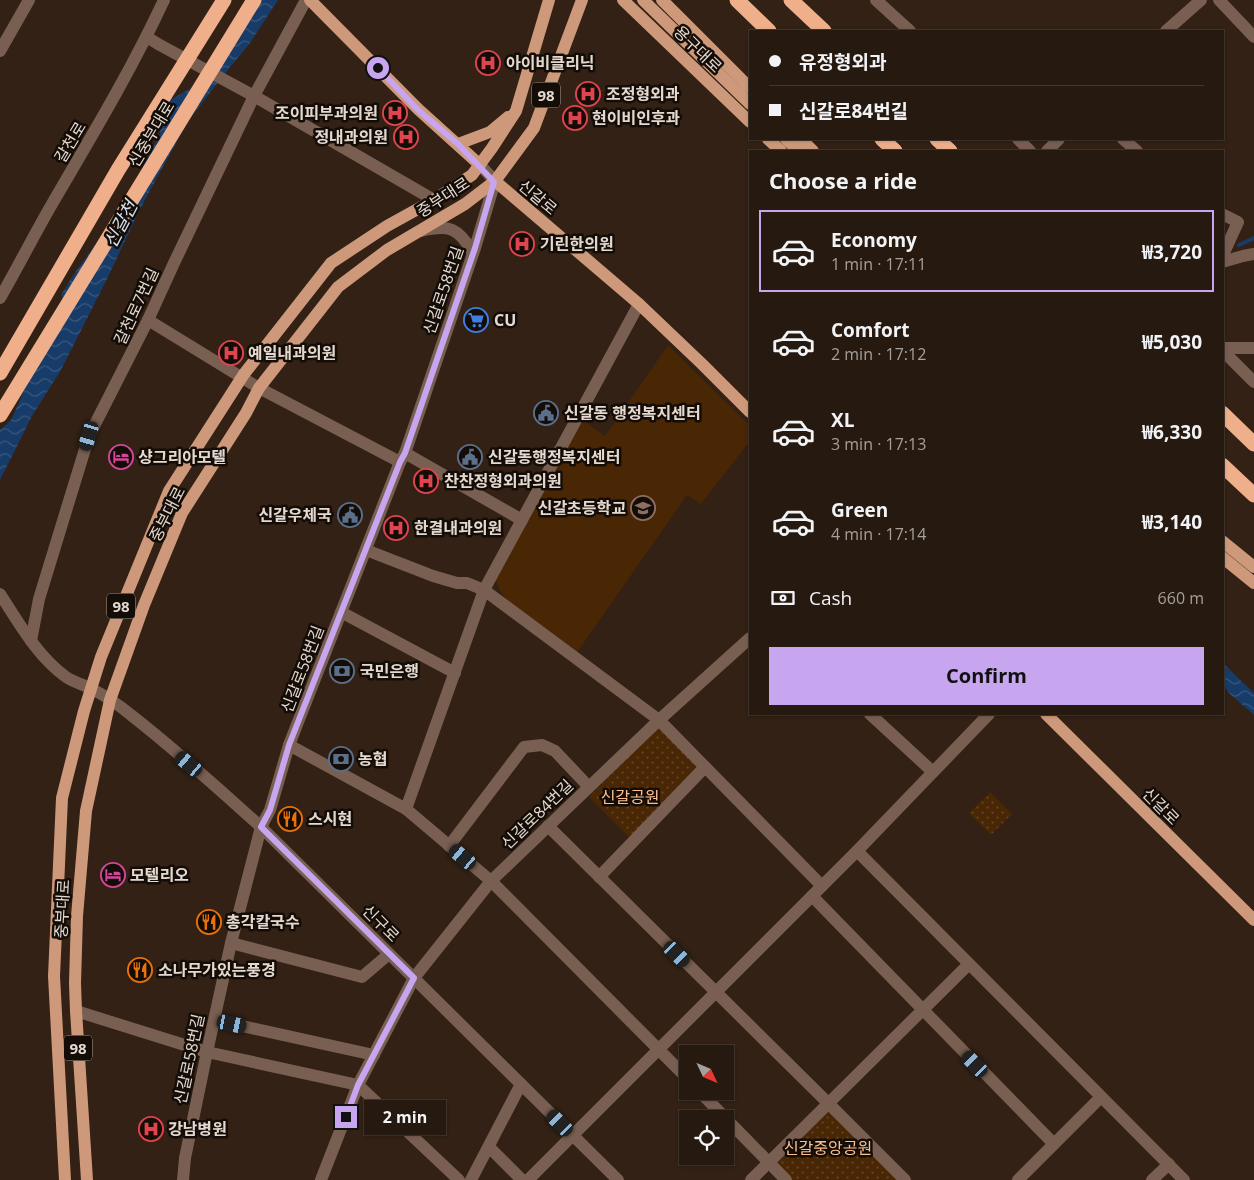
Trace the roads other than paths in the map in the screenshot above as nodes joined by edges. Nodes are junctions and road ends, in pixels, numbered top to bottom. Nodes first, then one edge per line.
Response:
1 (29, 0) edge
2 (164, 0) edge
3 (224, 0) edge
4 (254, 0) edge
5 (306, 0) edge
6 (310, 0) edge
7 (550, 0) edge
8 (582, 0) edge
9 (623, 0) edge
10 (643, 0) edge
11 (662, 0) edge
12 (737, 0) edge
13 (791, 0) edge
14 (876, 0) edge
15 (1201, 0) edge
16 (1219, 0) edge
17 (768, 30) edge
18 (823, 30) edge
19 (909, 30) edge
20 (1167, 30) edge
21 (1254, 36) edge
22 (147, 37) junction
23 (0, 51) edge
24 (749, 87) edge
25 (254, 96) junction
26 (749, 103) edge
27 (516, 111) junction
28 (749, 121) edge
29 (769, 140) edge
30 (787, 140) edge
31 (802, 140) edge
32 (883, 140) edge
33 (938, 140) edge
34 (1019, 140) edge
35 (1058, 140) edge
36 (1124, 140) edge
37 (458, 144) junction
38 (780, 150) edge
39 (798, 150) edge
40 (812, 150) edge
41 (894, 150) edge
42 (949, 150) edge
43 (1029, 150) edge
44 (1047, 150) edge
45 (1137, 150) edge
46 (480, 165) junction
47 (494, 182) junction
48 (434, 200) junction
49 (1224, 215) edge
50 (419, 232) junction
51 (473, 253) junction
52 (1224, 253) edge
53 (1254, 254) edge
54 (1224, 261) edge
55 (0, 298) edge
56 (639, 304) junction
57 (148, 320) junction
58 (1254, 348) edge
59 (1224, 349) edge
60 (1224, 351) edge
61 (0, 373) edge
62 (242, 378) junction
63 (1254, 382) edge
64 (259, 388) junction
65 (749, 411) edge
66 (0, 415) edge
67 (1224, 415) edge
68 (1254, 444) edge
69 (403, 458) junction
70 (1224, 467) edge
71 (1254, 495) edge
72 (522, 520) junction
73 (1224, 543) edge
74 (366, 550) junction
75 (1224, 559) edge
76 (1254, 568) edge
77 (1254, 583) edge
78 (484, 590) junction
79 (0, 594) edge
80 (342, 612) junction
81 (749, 639) edge
82 (32, 641) junction
83 (454, 673) junction
84 (91, 689) junction
85 (110, 700) junction
86 (871, 715) edge
87 (988, 715) edge
88 (1047, 715) edge
89 (659, 720) junction
90 (289, 745) junction
91 (706, 767) junction
92 (933, 772) junction
93 (589, 787) junction
94 (406, 809) junction
95 (548, 826) junction
96 (261, 827) junction
97 (449, 846) junction
98 (857, 851) junction
99 (599, 877) junction
100 (491, 881) junction
101 (822, 886) junction
102 (812, 896) junction
103 (1254, 920) edge
104 (231, 943) junction
105 (390, 954) junction
106 (969, 964) junction
107 (414, 978) junction
108 (716, 992) junction
109 (923, 1010) junction
110 (76, 1012) junction
111 (215, 1020) junction
112 (659, 1049) junction
113 (207, 1052) junction
114 (374, 1054) junction
115 (679, 1070) edge
116 (521, 1084) junction
117 (358, 1085) junction
118 (1101, 1097) junction
119 (709, 1100) edge
120 (828, 1103) junction
121 (573, 1136) junction
122 (1054, 1144) junction
123 (489, 1147) junction
124 (768, 1162) junction
125 (1169, 1164) junction
126 (65, 1180) edge
127 (86, 1180) edge
128 (183, 1180) edge
129 (321, 1180) edge
130 (459, 1180) edge
131 (471, 1180) edge
132 (522, 1180) edge
133 (528, 1180) edge
134 (618, 1180) edge
135 (750, 1180) edge
136 (786, 1180) edge
137 (905, 1180) edge
138 (1018, 1180) edge
139 (1152, 1180) edge
140 (1184, 1180) edge

1 - 23 street
2 - 22 street, 갈천로
3 - 61 highway, 신중부대로, bridge
4 - 66 highway, 신중부대로, bridge
5 - 25 street, 갈천로7번길
6 - 37 main road, 신갈로
7 - 27 main road, 중부대로 / 98
8 - 47 main road, 중부대로 / 98
9 - 28 main road, 용구대로
10 - 26 main road, 용구대로
11 - 24 main road
12 - 17 highway
13 - 18 highway
14 - 19 street
15 - 20 street
16 - 21 street
22 - 25 street, bridge
22 - 55 street, 갈천로
25 - 48 street
25 - 57 street, 갈천로7번길
27 - 37 main road
27 - 46 main road, 중부대로 / 98
29 - 38 main road
30 - 39 main road
31 - 40 main road
32 - 41 highway
33 - 42 highway
34 - 43 street
35 - 44 street
36 - 45 street
37 - 46 main road, 신갈로
46 - 47 street, 신갈로
46 - 48 main road, 중부대로 / 98
47 - 50 main road, 중부대로 / 98
47 - 51 street, 신갈로58번길
47 - 56 main road, 신갈로
48 - 62 main road, 중부대로 / 98
49 - 52 street
50 - 51 street
50 - 64 main road, 중부대로 / 98
51 - 69 street, 신갈로58번길
53 - 54 street
56 - 65 main road, 신갈로
56 - 72 street
57 - 62 street
57 - 82 street, 갈천로7번길
58 - 59 street
60 - 63 street
62 - 64 street
62 - 84 main road, 중부대로 / 98
64 - 69 street
64 - 85 main road, 중부대로 / 98
67 - 68 highway
69 - 72 street
69 - 74 street, 신갈로58번길
70 - 71 highway
72 - 78 street
73 - 76 main road
74 - 78 street
74 - 80 street, 신갈로58번길
75 - 77 main road
78 - 83 street
78 - 89 street
79 - 82 street, 신구로
80 - 83 street
80 - 90 street, 신갈로58번길
81 - 89 street, 신갈로84번길
82 - 84 street, 신구로
83 - 94 street
84 - 85 street, 신구로
84 - 126 main road, 중부대로 / 98
85 - 96 street, 신구로
85 - 110 main road, 중부대로 / 98
86 - 92 street
87 - 92 street
88 - 103 main road, 신갈로
89 - 91 street
89 - 93 street, 신갈로84번길
90 - 94 street
90 - 96 street, 신갈로58번길
91 - 99 street
91 - 101 street
92 - 98 street
93 - 95 street, 신갈로84번길
93 - 97 street
94 - 97 street
95 - 99 street
95 - 100 street, 신갈로84번길
96 - 104 street, 신갈로58번길
96 - 105 street, 신구로
97 - 100 street
98 - 101 street
98 - 106 street
99 - 108 street
100 - 107 street, 신갈로84번길
100 - 112 street
101 - 102 street
102 - 108 street
102 - 109 street
104 - 105 street
104 - 111 street, 신갈로58번길
105 - 107 street, 신구로
106 - 109 street
106 - 118 street
107 - 114 street, 신갈로84번길
107 - 116 street, 신구로
108 - 112 street
108 - 120 street
109 - 120 street
109 - 122 street
110 - 113 street
110 - 127 main road, 중부대로 / 98
111 - 113 street, 신갈로58번길
111 - 114 street
112 - 115 street
112 - 121 street
113 - 117 street
113 - 128 street, 신갈로58번길
114 - 117 street, 신갈로84번길
116 - 121 street, 신구로
116 - 123 street
117 - 129 street, 신갈로84번길
117 - 130 street
118 - 122 street
118 - 125 street
119 - 124 street
120 - 124 street
120 - 137 street
121 - 133 street
121 - 134 street, 신구로
122 - 138 street
123 - 131 street
123 - 132 street
124 - 135 street
124 - 136 street
125 - 139 street
125 - 140 street

